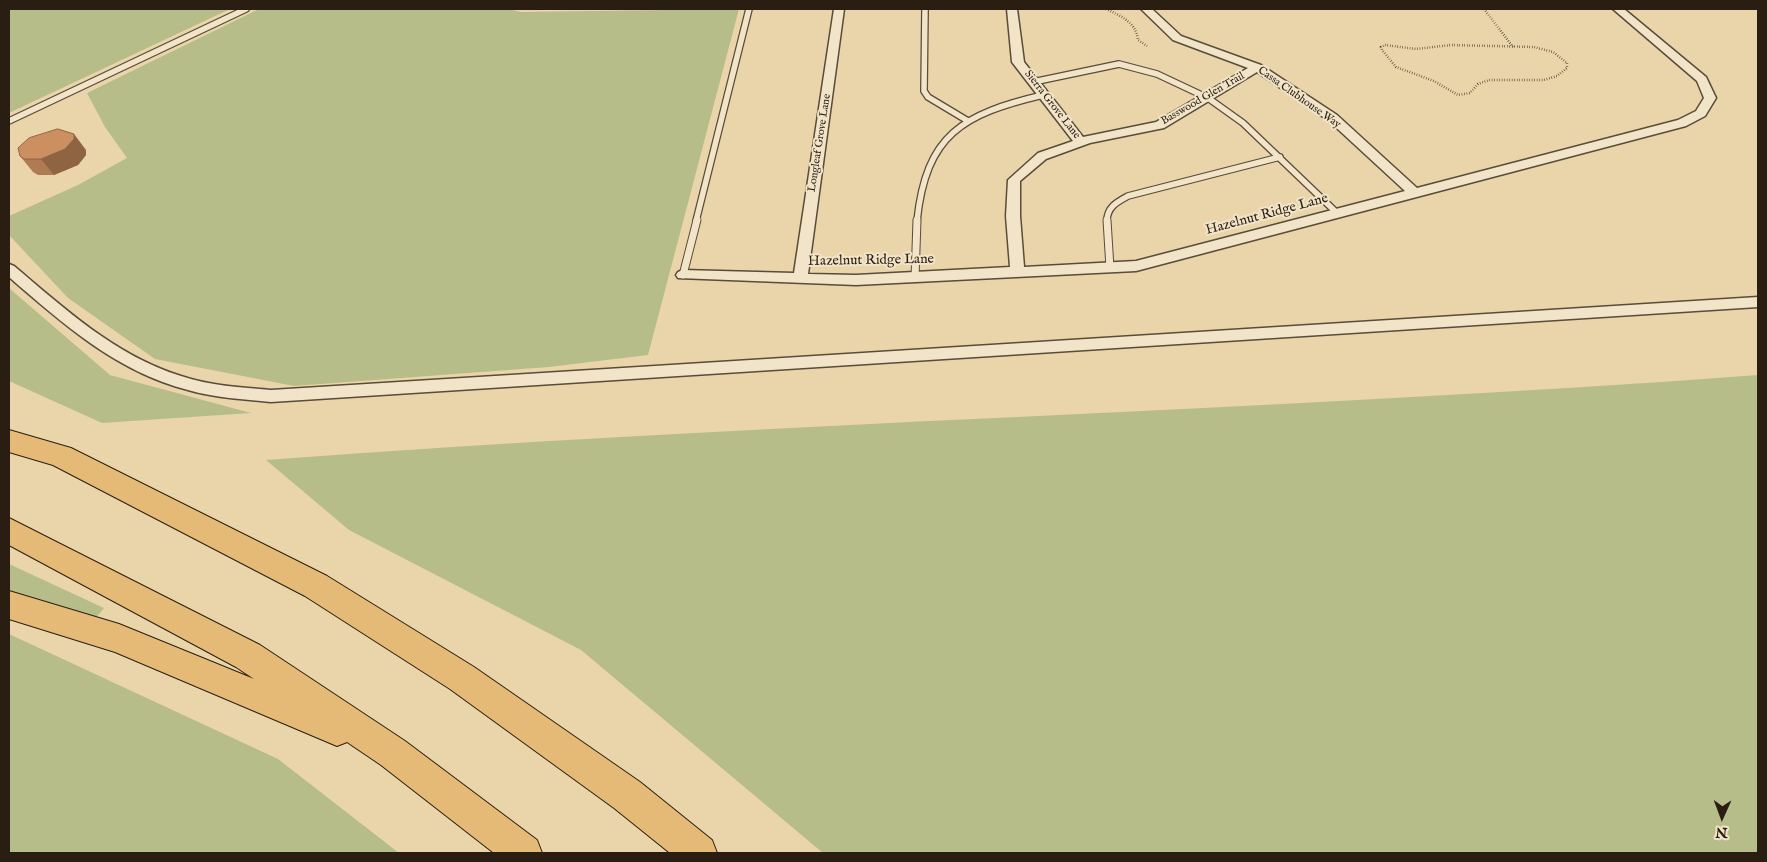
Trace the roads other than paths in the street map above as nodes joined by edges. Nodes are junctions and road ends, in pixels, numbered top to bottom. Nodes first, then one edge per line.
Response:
1 (246, 9) edge
2 (749, 9) edge
3 (839, 9) edge
4 (925, 9) edge
5 (1012, 9) edge
6 (1146, 9) edge
7 (1618, 9) edge
8 (1257, 67) junction
9 (1033, 82) junction
10 (1043, 95) junction
11 (1208, 98) junction
12 (9, 121) edge
13 (968, 121) junction
14 (1081, 143) junction
15 (1280, 157) junction
16 (1414, 193) junction
17 (1337, 213) junction
18 (1110, 268) junction
19 (9, 270) edge
20 (1018, 273) junction
21 (683, 275) joint
22 (800, 278) junction
23 (915, 278) junction
24 (1758, 302) edge
25 (9, 428) edge
26 (9, 440) edge
27 (61, 456) junction
28 (9, 531) edge
29 (9, 605) edge
30 (393, 753) junction
31 (524, 853) edge
32 (699, 853) edge

1 - 12 lane
2 - 21 lane
3 - 22 street, Longleaf Grove Lane
4 - 13 lane
5 - 9 street, Sierra Grove Lane
6 - 8 street, Cassa Clubhouse Way
7 - 16 street, Hazelnut Ridge Lane
8 - 11 street, Basswood Glen Trail
8 - 16 street, Cassa Clubhouse Way
9 - 10 street, Sierra Grove Lane
9 - 11 lane
10 - 13 lane
10 - 14 street, Sierra Grove Lane
11 - 14 street, Basswood Glen Trail
11 - 15 lane
13 - 23 lane
14 - 20 street, Basswood Glen Trail
15 - 17 lane
15 - 18 lane
16 - 17 street, Hazelnut Ridge Lane
17 - 18 street, Hazelnut Ridge Lane
18 - 20 street, Hazelnut Ridge Lane
19 - 24 street
20 - 23 street, Hazelnut Ridge Lane
21 - 22 street, Hazelnut Ridge Lane
22 - 23 street, Hazelnut Ridge Lane
25 - 27 highway
26 - 27 highway
27 - 32 highway
28 - 30 highway
29 - 30 highway
30 - 31 highway

